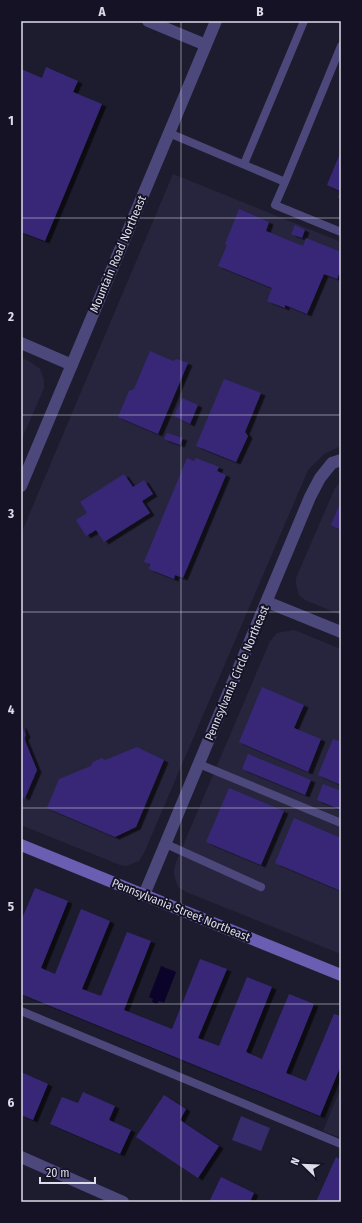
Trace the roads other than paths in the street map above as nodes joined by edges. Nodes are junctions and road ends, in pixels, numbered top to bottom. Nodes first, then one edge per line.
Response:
1 (216, 21) edge
2 (304, 21) edge
3 (155, 22) edge
4 (206, 45) junction
5 (341, 46) edge
6 (169, 132) junction
7 (244, 164) junction
8 (285, 182) junction
9 (341, 232) edge
10 (21, 343) edge
11 (72, 365) junction
12 (341, 460) edge
13 (21, 486) edge
14 (267, 602) junction
15 (341, 632) edge
16 (199, 764) junction
17 (341, 823) edge
18 (166, 844) junction
19 (21, 845) edge
20 (261, 888) dead end
21 (144, 895) junction
22 (341, 975) edge
23 (21, 1011) edge
24 (341, 1144) edge
25 (21, 1158) edge
26 (124, 1202) edge

1 - 4 street, Mountain Road Northeast
2 - 7 lane
3 - 4 street
4 - 6 street, Mountain Road Northeast
5 - 8 lane
6 - 7 lane
6 - 11 street, Mountain Road Northeast
7 - 8 lane
8 - 9 lane
10 - 11 street
11 - 13 street, Mountain Road Northeast
12 - 14 street, Pennsylvania Circle Northeast
14 - 15 street
14 - 16 street, Pennsylvania Circle Northeast
16 - 17 lane
16 - 18 street, Pennsylvania Circle Northeast
18 - 20 lane
18 - 21 street, Pennsylvania Circle Northeast
19 - 21 street, Pennsylvania Street Northeast
21 - 22 street, Pennsylvania Street Northeast
23 - 24 lane
25 - 26 street

